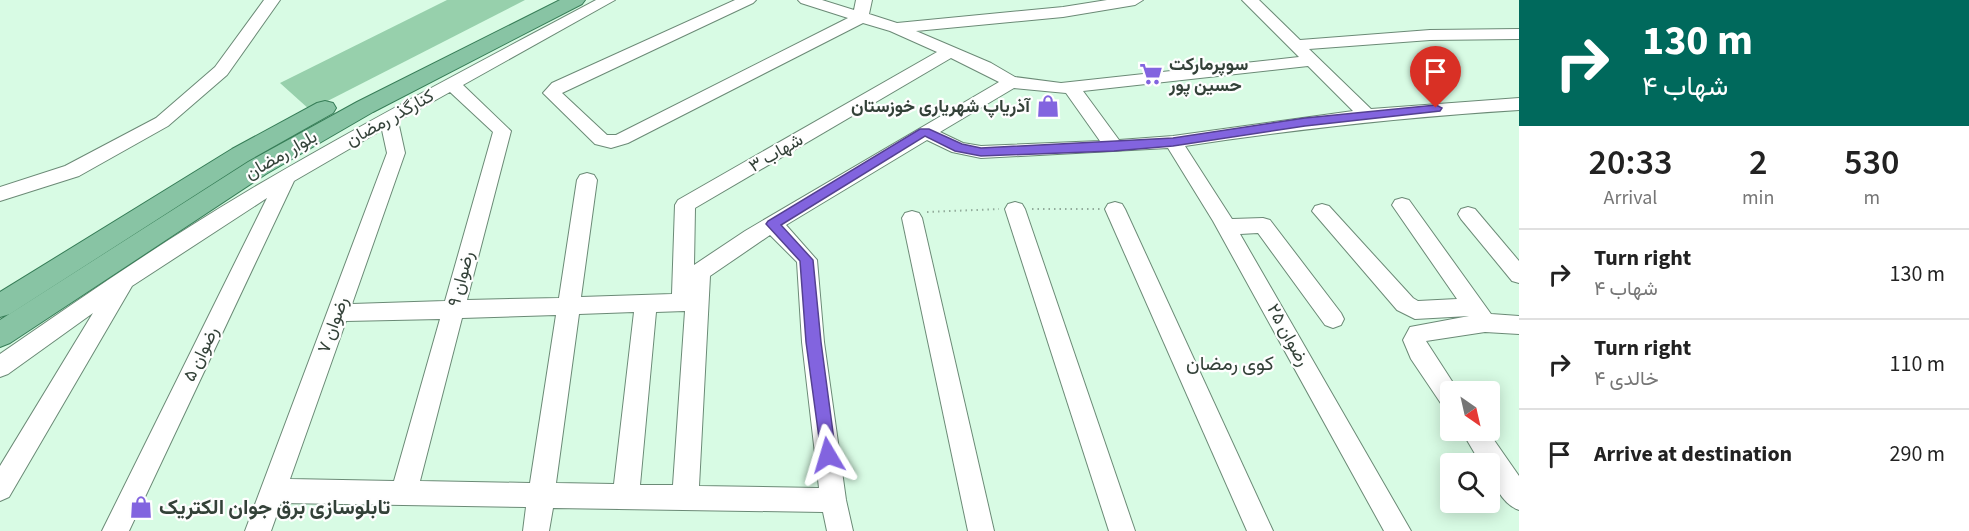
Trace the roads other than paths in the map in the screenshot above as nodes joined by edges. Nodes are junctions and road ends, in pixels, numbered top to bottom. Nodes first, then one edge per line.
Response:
1 (272, 0) edge
2 (607, 0) edge
3 (748, 0) edge
4 (806, 0) edge
5 (864, 0) edge
6 (1135, 0) edge
7 (1250, 0) edge
8 (554, 2) edge
9 (860, 18) junction
10 (896, 28) junction
11 (1519, 34) edge
12 (1296, 45) junction
13 (951, 51) junction
14 (1312, 61) junction
15 (1011, 82) junction
16 (452, 84) junction
17 (1071, 87) junction
18 (1519, 104) edge
19 (1367, 115) junction
20 (388, 118) junction
21 (924, 132) junction
22 (1173, 142) junction
23 (1114, 147) junction
24 (286, 177) junction
25 (587, 180) dead end
26 (0, 194) edge
27 (1402, 205) dead end
28 (1015, 209) road end
29 (1115, 209) road end
30 (1322, 211) dead end
31 (1468, 214) dead end
32 (912, 219) road end
33 (772, 224) junction
34 (1226, 227) junction
35 (1519, 275) edge
36 (124, 281) junction
37 (690, 303) junction
38 (646, 304) junction
39 (0, 306) edge
40 (568, 306) junction
41 (453, 310) junction
42 (338, 313) junction
43 (1480, 315) junction
44 (1333, 319) dead end
45 (1519, 325) edge
46 (0, 335) edge
47 (0, 367) edge
48 (1440, 383) edge
49 (1480, 441) edge
50 (0, 489) edge
51 (272, 491) junction
52 (404, 493) junction
53 (541, 495) junction
54 (626, 497) junction
55 (685, 498) junction
56 (1519, 498) edge
57 (833, 500) junction
58 (115, 531) edge
59 (258, 531) edge
60 (537, 531) edge
61 (840, 531) edge
62 (981, 531) edge
63 (1122, 531) edge
64 (1260, 531) edge
65 (1398, 531) edge

1 - 26 street
2 - 16 street, کنارگذر رمضان
3 - 9 street
4 - 9 street
5 - 9 street
6 - 10 street
7 - 12 street
8 - 39 main road, بلوار رمضان
8 - 46 main road, بلوار رمضان
9 - 10 street
10 - 13 street
11 - 12 street
12 - 14 street
13 - 15 street
13 - 37 street, شهاب ۳
14 - 17 street
14 - 19 street
15 - 17 street
15 - 21 street
16 - 20 street, کنارگذر رمضان
16 - 41 street, رضوان ۹
17 - 23 street
18 - 19 street
19 - 22 street
20 - 24 street, کنارگذر رمضان
20 - 42 street, رضوان ۷
21 - 23 street
21 - 33 street
22 - 23 street
22 - 34 street, رضوان ۲۵
24 - 36 street, کنارگذر رمضان
24 - 58 street, رضوان ۵
25 - 40 street
27 - 43 street
28 - 63 street
29 - 64 street
30 - 43 street
31 - 35 street
32 - 62 street
33 - 37 street
33 - 57 street
34 - 44 street
34 - 65 street, رضوان ۲۵
36 - 47 street, کنارگذر رمضان
36 - 50 street
37 - 38 street
37 - 55 street
38 - 40 street
38 - 54 street
40 - 41 street
40 - 53 street
41 - 42 street
41 - 52 street, رضوان ۹
42 - 51 street, رضوان ۷
43 - 45 street
43 - 48 street
49 - 56 street
51 - 52 street
51 - 59 street, رضوان ۷
52 - 53 street
53 - 54 street
53 - 60 street
54 - 55 street
55 - 57 street
57 - 61 street

